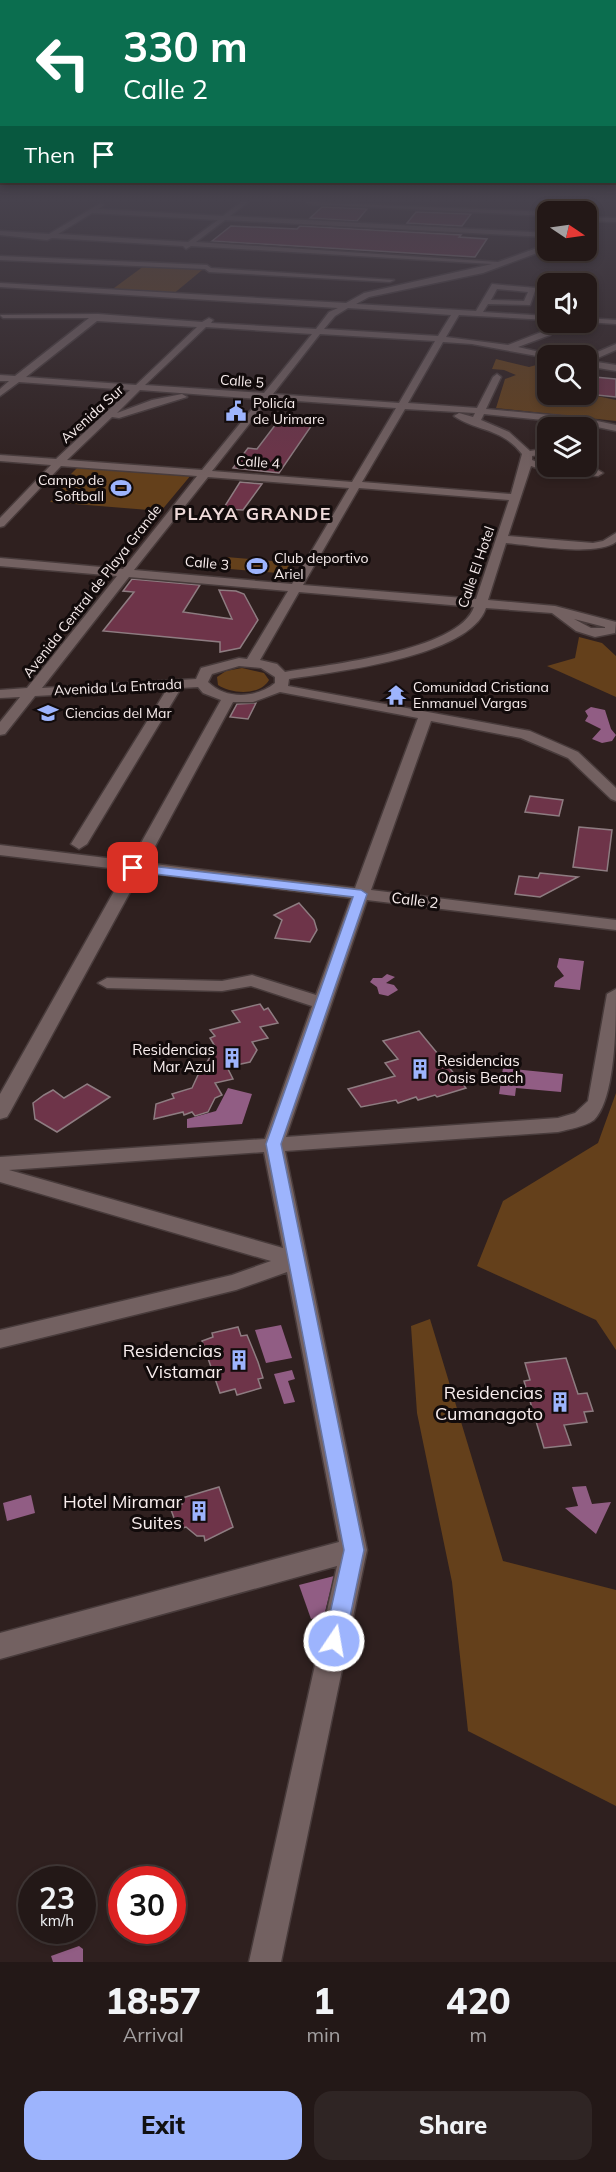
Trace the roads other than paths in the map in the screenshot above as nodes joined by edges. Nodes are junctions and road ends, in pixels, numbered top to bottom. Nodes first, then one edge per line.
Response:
1 (38, 294) edge
2 (124, 294) edge
3 (375, 294) edge
4 (491, 294) edge
5 (531, 294) edge
6 (32, 295) dead end
7 (122, 298) dead end
8 (486, 302) junction
9 (114, 304) dead end
10 (223, 307) dead end
11 (14, 308) dead end
12 (338, 308) junction
13 (106, 310) dead end
14 (456, 313) junction
15 (478, 314) junction
16 (2, 317) edge
17 (97, 317) junction
18 (537, 317) edge
19 (597, 321) edge
20 (616, 322) edge
21 (204, 325) junction
22 (318, 332) junction
23 (547, 333) edge
24 (442, 339) junction
25 (511, 347) junction
26 (616, 347) edge
27 (537, 353) edge
28 (597, 356) edge
29 (597, 364) edge
30 (616, 368) edge
31 (497, 377) dead end
32 (0, 378) edge
33 (18, 379) junction
34 (141, 388) junction
35 (0, 393) edge
36 (234, 394) junction
37 (269, 396) junction
38 (405, 405) junction
39 (482, 411) junction
40 (104, 421) junction
41 (484, 424) junction
42 (616, 428) edge
43 (537, 456) edge
44 (0, 458) edge
45 (527, 458) junction
46 (59, 462) junction
47 (206, 473) junction
48 (598, 473) dead end
49 (353, 485) junction
50 (514, 497) junction
51 (0, 524) edge
52 (616, 536) edge
53 (502, 539) junction
54 (0, 562) edge
55 (126, 572) junction
56 (298, 586) junction
57 (482, 602) junction
58 (555, 610) dead end
59 (252, 662) junction
60 (201, 682) junction
61 (280, 682) junction
62 (177, 684) junction
63 (31, 692) junction
64 (0, 694) edge
65 (229, 698) junction
66 (426, 716) junction
67 (0, 731) edge
68 (616, 796) edge
69 (79, 844) dead end
70 (0, 850) edge
71 (133, 868) junction
72 (361, 894) junction
73 (616, 925) edge
74 (107, 983) dead end
75 (616, 994) edge
76 (324, 1004) junction
77 (0, 1112) edge
78 (273, 1144) junction
79 (0, 1164) edge
80 (0, 1175) edge
81 (296, 1260) junction
82 (0, 1339) edge
83 (354, 1550) junction
84 (0, 1646) edge
85 (265, 1962) edge

1 - 6 street
2 - 12 street
3 - 12 street
4 - 8 street
5 - 8 street
7 - 9 street
8 - 15 street
10 - 21 street, Avenida Sur
11 - 16 street
12 - 14 street
12 - 22 street, Avenida Central de Playa Grande
13 - 17 street
14 - 15 street
14 - 24 street
15 - 18 street
16 - 17 street
17 - 21 street
17 - 33 street
19 - 20 street
21 - 22 street
21 - 34 street, Avenida Sur
22 - 24 street
22 - 37 street, Avenida Central de Playa Grande
23 - 25 street
24 - 25 street
24 - 38 street
25 - 27 street
26 - 28 street
29 - 30 street
31 - 39 street
32 - 33 street, Calle 5
33 - 34 street, Calle 5
33 - 35 street
34 - 36 street, Calle 5
34 - 40 street, Avenida Sur
36 - 37 street, Calle 5
36 - 40 street
37 - 38 street, Calle 5
37 - 47 street, Avenida Central de Playa Grande
38 - 39 street, Calle 5
38 - 41 street
38 - 49 street
39 - 41 street
39 - 42 street, Calle 5
40 - 46 street, Avenida Sur
41 - 45 street
43 - 45 street
44 - 46 street, Calle 4
45 - 48 street
45 - 50 street, Calle El Hotel
46 - 47 street, Calle 4
46 - 51 street, Avenida Sur
47 - 49 street, Calle 4
47 - 55 street, Avenida Central de Playa Grande
49 - 50 street, Calle 4
49 - 56 street
50 - 53 street, Calle El Hotel
52 - 53 street
53 - 57 street, Calle El Hotel
54 - 55 street, Calle 3
55 - 56 street, Calle 3
55 - 63 street, Avenida Central de Playa Grande
56 - 57 street, Calle 3
56 - 59 street
57 - 58 street, Calle 3
57 - 61 street, Calle El Hotel
59 - 60 street
59 - 61 street
60 - 62 street, Avenida La Entrada
60 - 65 street
61 - 65 street, Calle El Hotel
61 - 66 street
62 - 63 street, Avenida La Entrada
62 - 69 street
63 - 64 street, Avenida La Entrada
63 - 67 street, Avenida Central de Playa Grande
65 - 71 street
66 - 68 street
66 - 72 street
70 - 71 street, Calle 2
71 - 72 street, Calle 2
71 - 77 street
72 - 73 street, Calle 2
72 - 76 street
74 - 76 street
75 - 78 street
76 - 78 street
78 - 79 street
78 - 81 street
80 - 81 street
81 - 82 street
81 - 83 street
83 - 84 street
83 - 85 street

